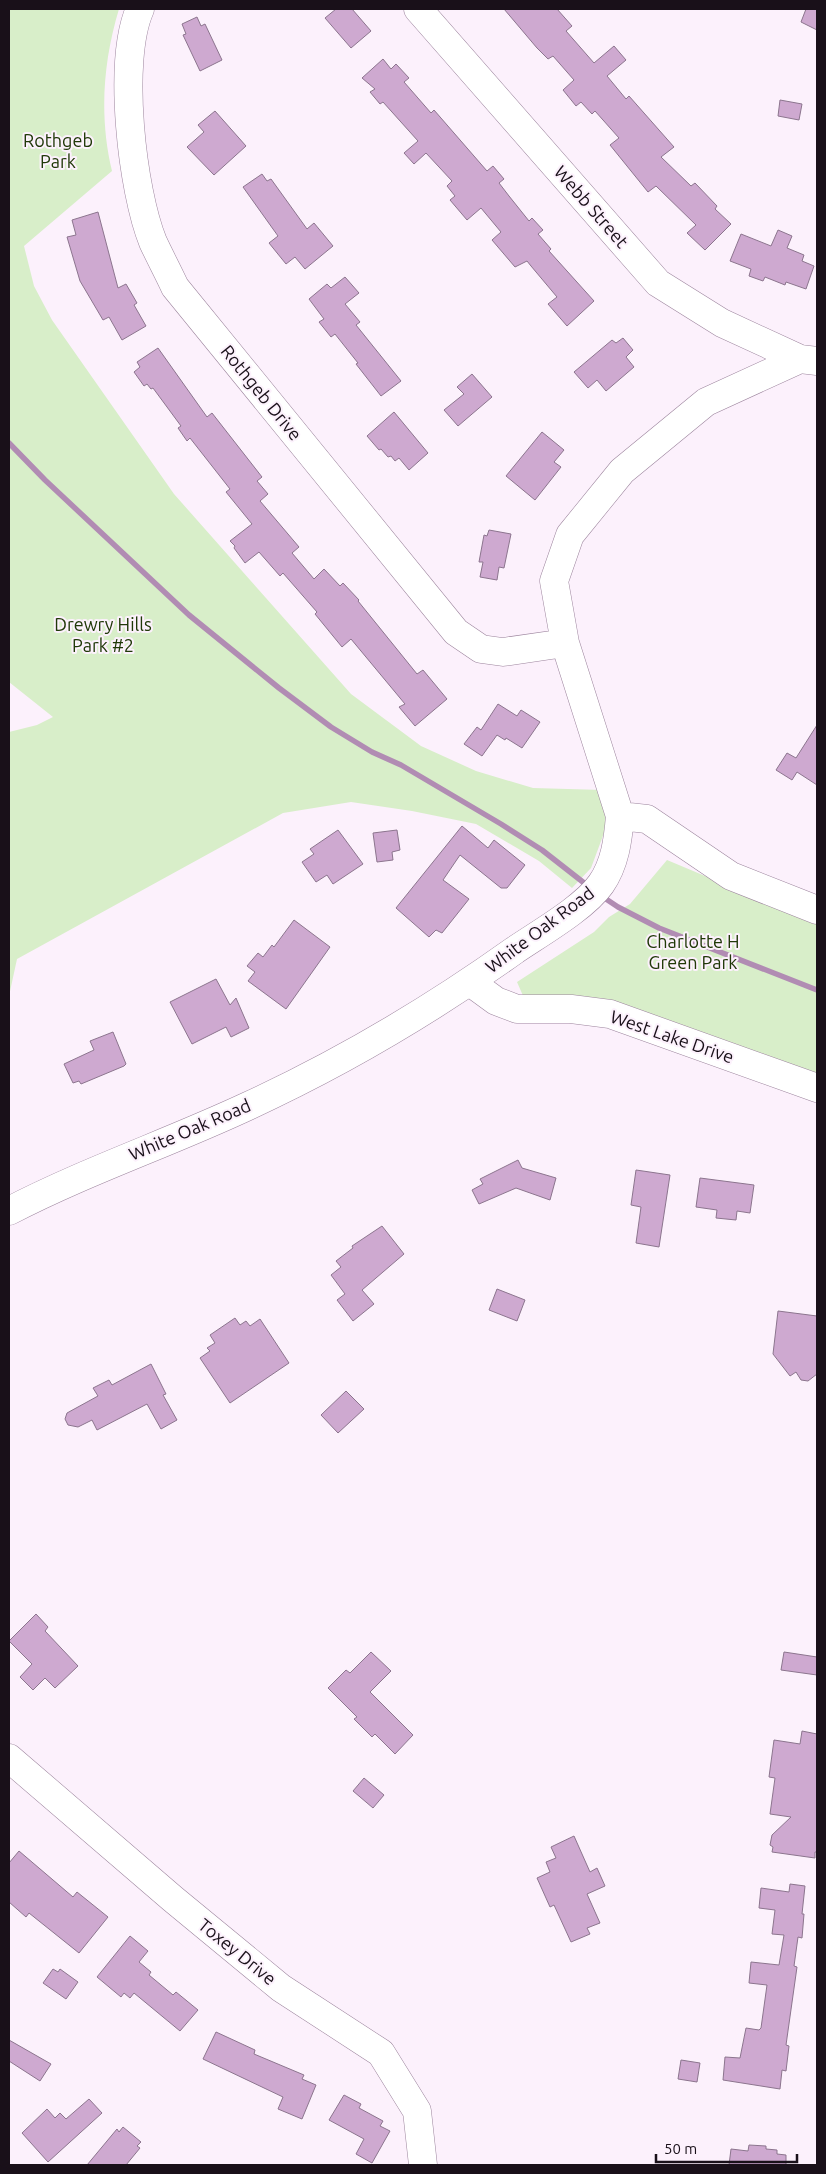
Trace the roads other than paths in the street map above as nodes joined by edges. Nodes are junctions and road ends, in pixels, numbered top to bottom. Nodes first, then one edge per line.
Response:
1 (140, 9) edge
2 (418, 9) edge
3 (808, 360) edge
4 (565, 643) junction
5 (620, 816) junction
6 (817, 910) edge
7 (470, 982) junction
8 (817, 1088) edge
9 (9, 1211) edge
10 (9, 1758) edge
11 (423, 2165) edge

1 - 4 street, Rothgeb Drive
2 - 3 street, Webb Street
3 - 4 street, White Oak Road
4 - 5 street, White Oak Road
5 - 6 street
5 - 7 street, White Oak Road
7 - 8 street, West Lake Drive
7 - 9 street, White Oak Road
10 - 11 street, Toxey Drive

